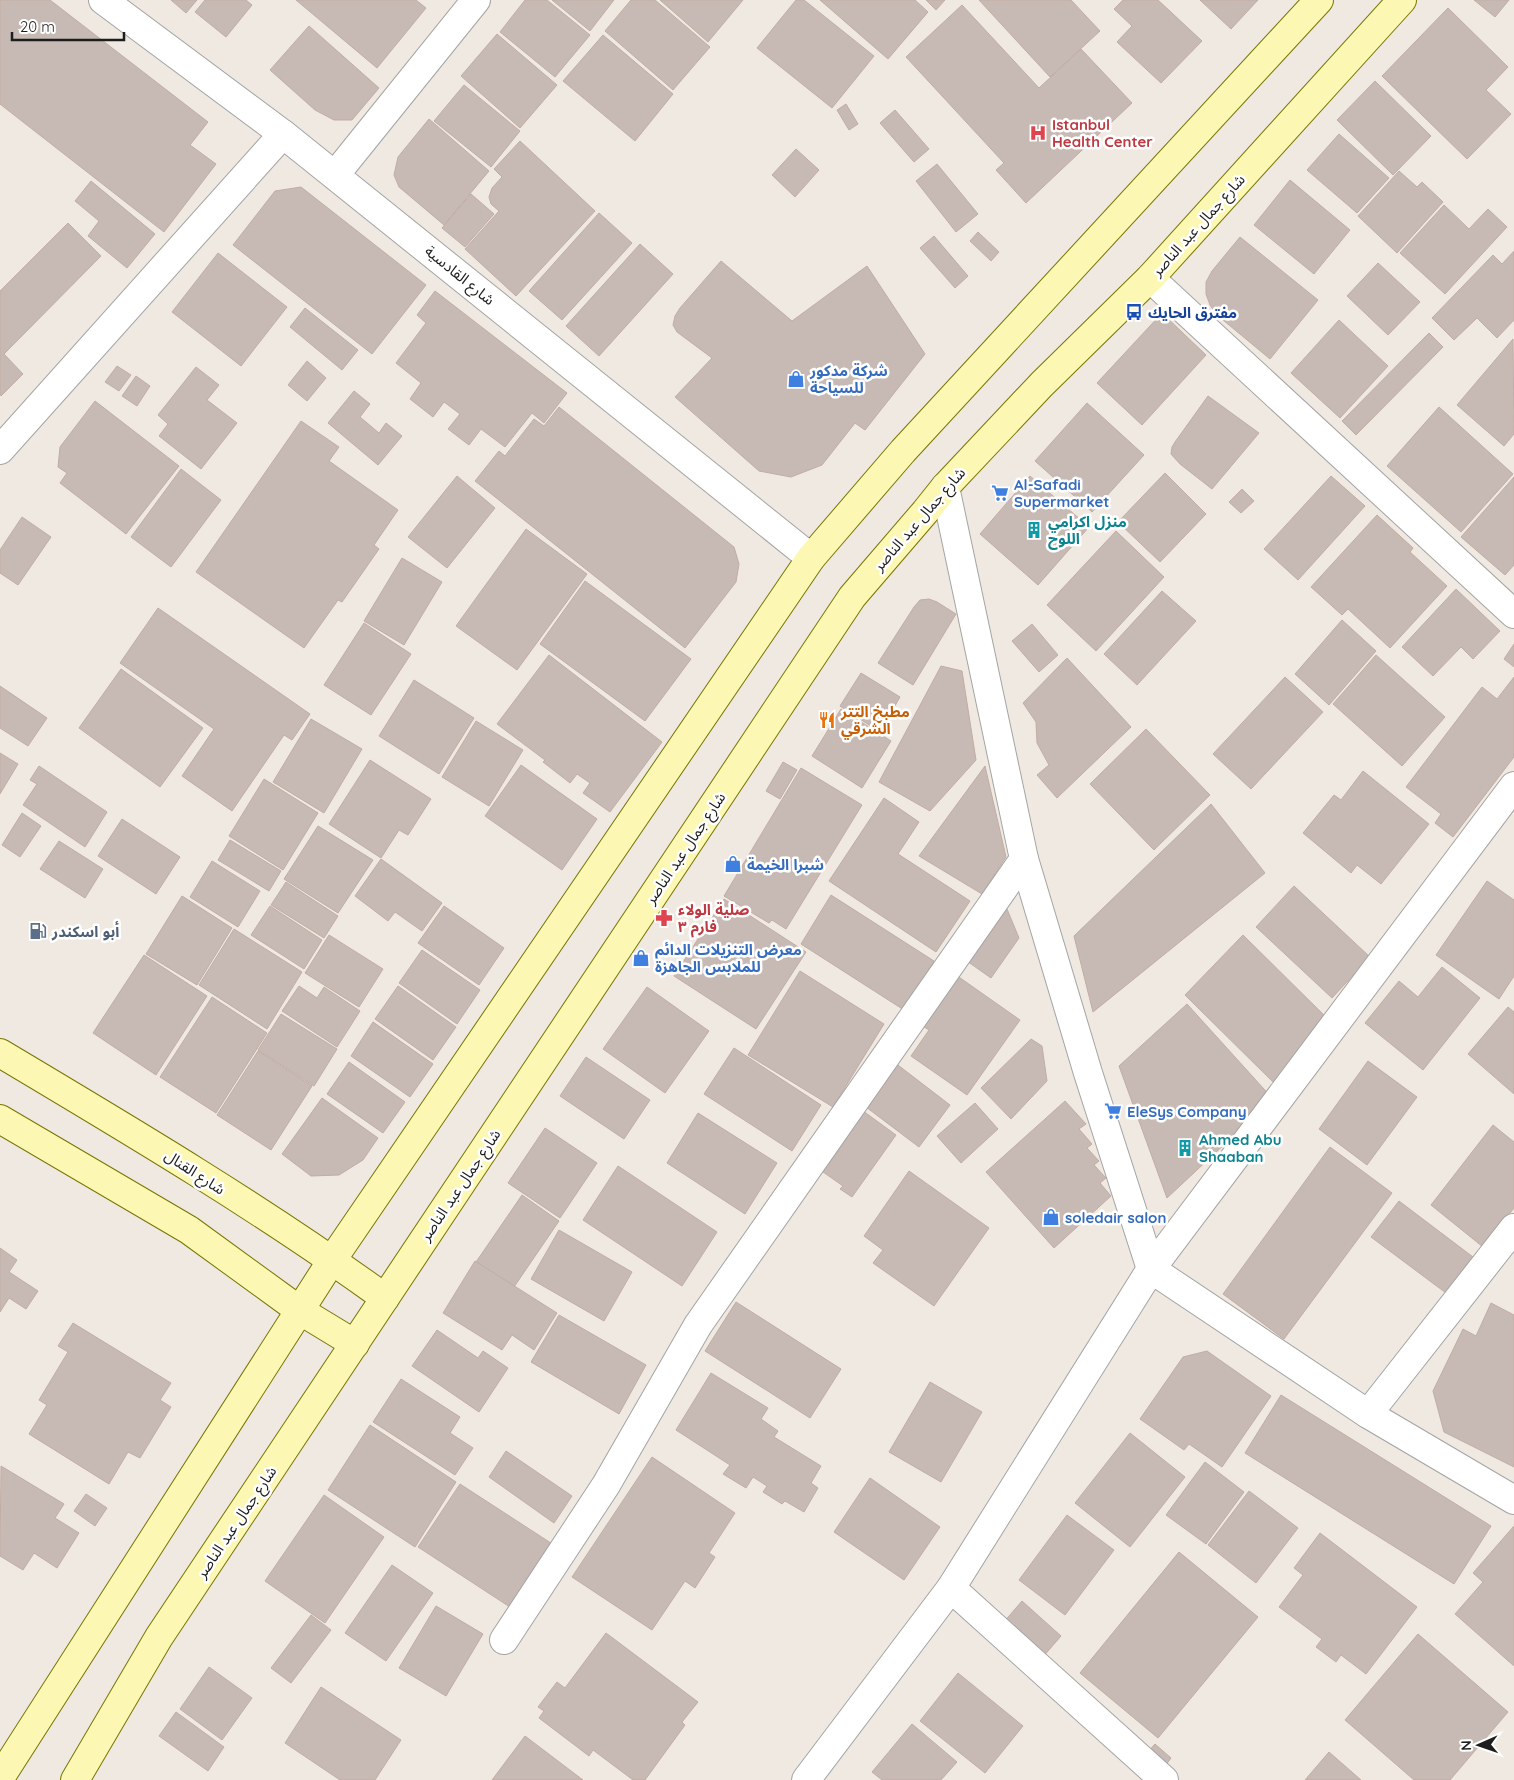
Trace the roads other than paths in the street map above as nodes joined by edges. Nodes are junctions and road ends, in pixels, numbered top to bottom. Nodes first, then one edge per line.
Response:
1 (103, 0) edge
2 (476, 0) edge
3 (1319, 0) edge
4 (1402, 0) edge
5 (282, 134) junction
6 (335, 175) junction
7 (1150, 278) junction
8 (0, 450) edge
9 (945, 487) junction
10 (811, 558) junction
11 (1514, 614) edge
12 (1514, 786) edge
13 (1024, 859) junction
14 (0, 1053) edge
15 (0, 1119) edge
16 (1514, 1228) edge
17 (332, 1260) junction
18 (1151, 1269) junction
19 (385, 1298) junction
20 (299, 1310) junction
21 (355, 1344) junction
22 (1368, 1414) junction
23 (1514, 1500) edge
24 (951, 1588) junction
25 (504, 1640) dead end
26 (0, 1778) edge
27 (75, 1780) edge
28 (806, 1780) edge
29 (1164, 1780) edge

1 - 5 street, شارع القادسية
2 - 6 street
3 - 10 main road
4 - 7 main road, شارع جمال عبد الناصر
5 - 6 street, شارع القادسية
5 - 8 street
6 - 10 street, شارع القادسية
7 - 9 main road, شارع جمال عبد الناصر
7 - 11 street
9 - 13 street
9 - 19 main road, شارع جمال عبد الناصر
10 - 17 main road
12 - 18 street
13 - 18 street
13 - 25 street
14 - 17 main road, شارع القنال
15 - 20 main road
16 - 22 street
17 - 19 main road, شارع القنال
17 - 20 main road
18 - 22 street
18 - 24 street
19 - 21 main road, شارع جمال عبد الناصر
20 - 21 main road
20 - 26 main road
21 - 27 main road, شارع جمال عبد الناصر
22 - 23 street
24 - 28 street
24 - 29 street

